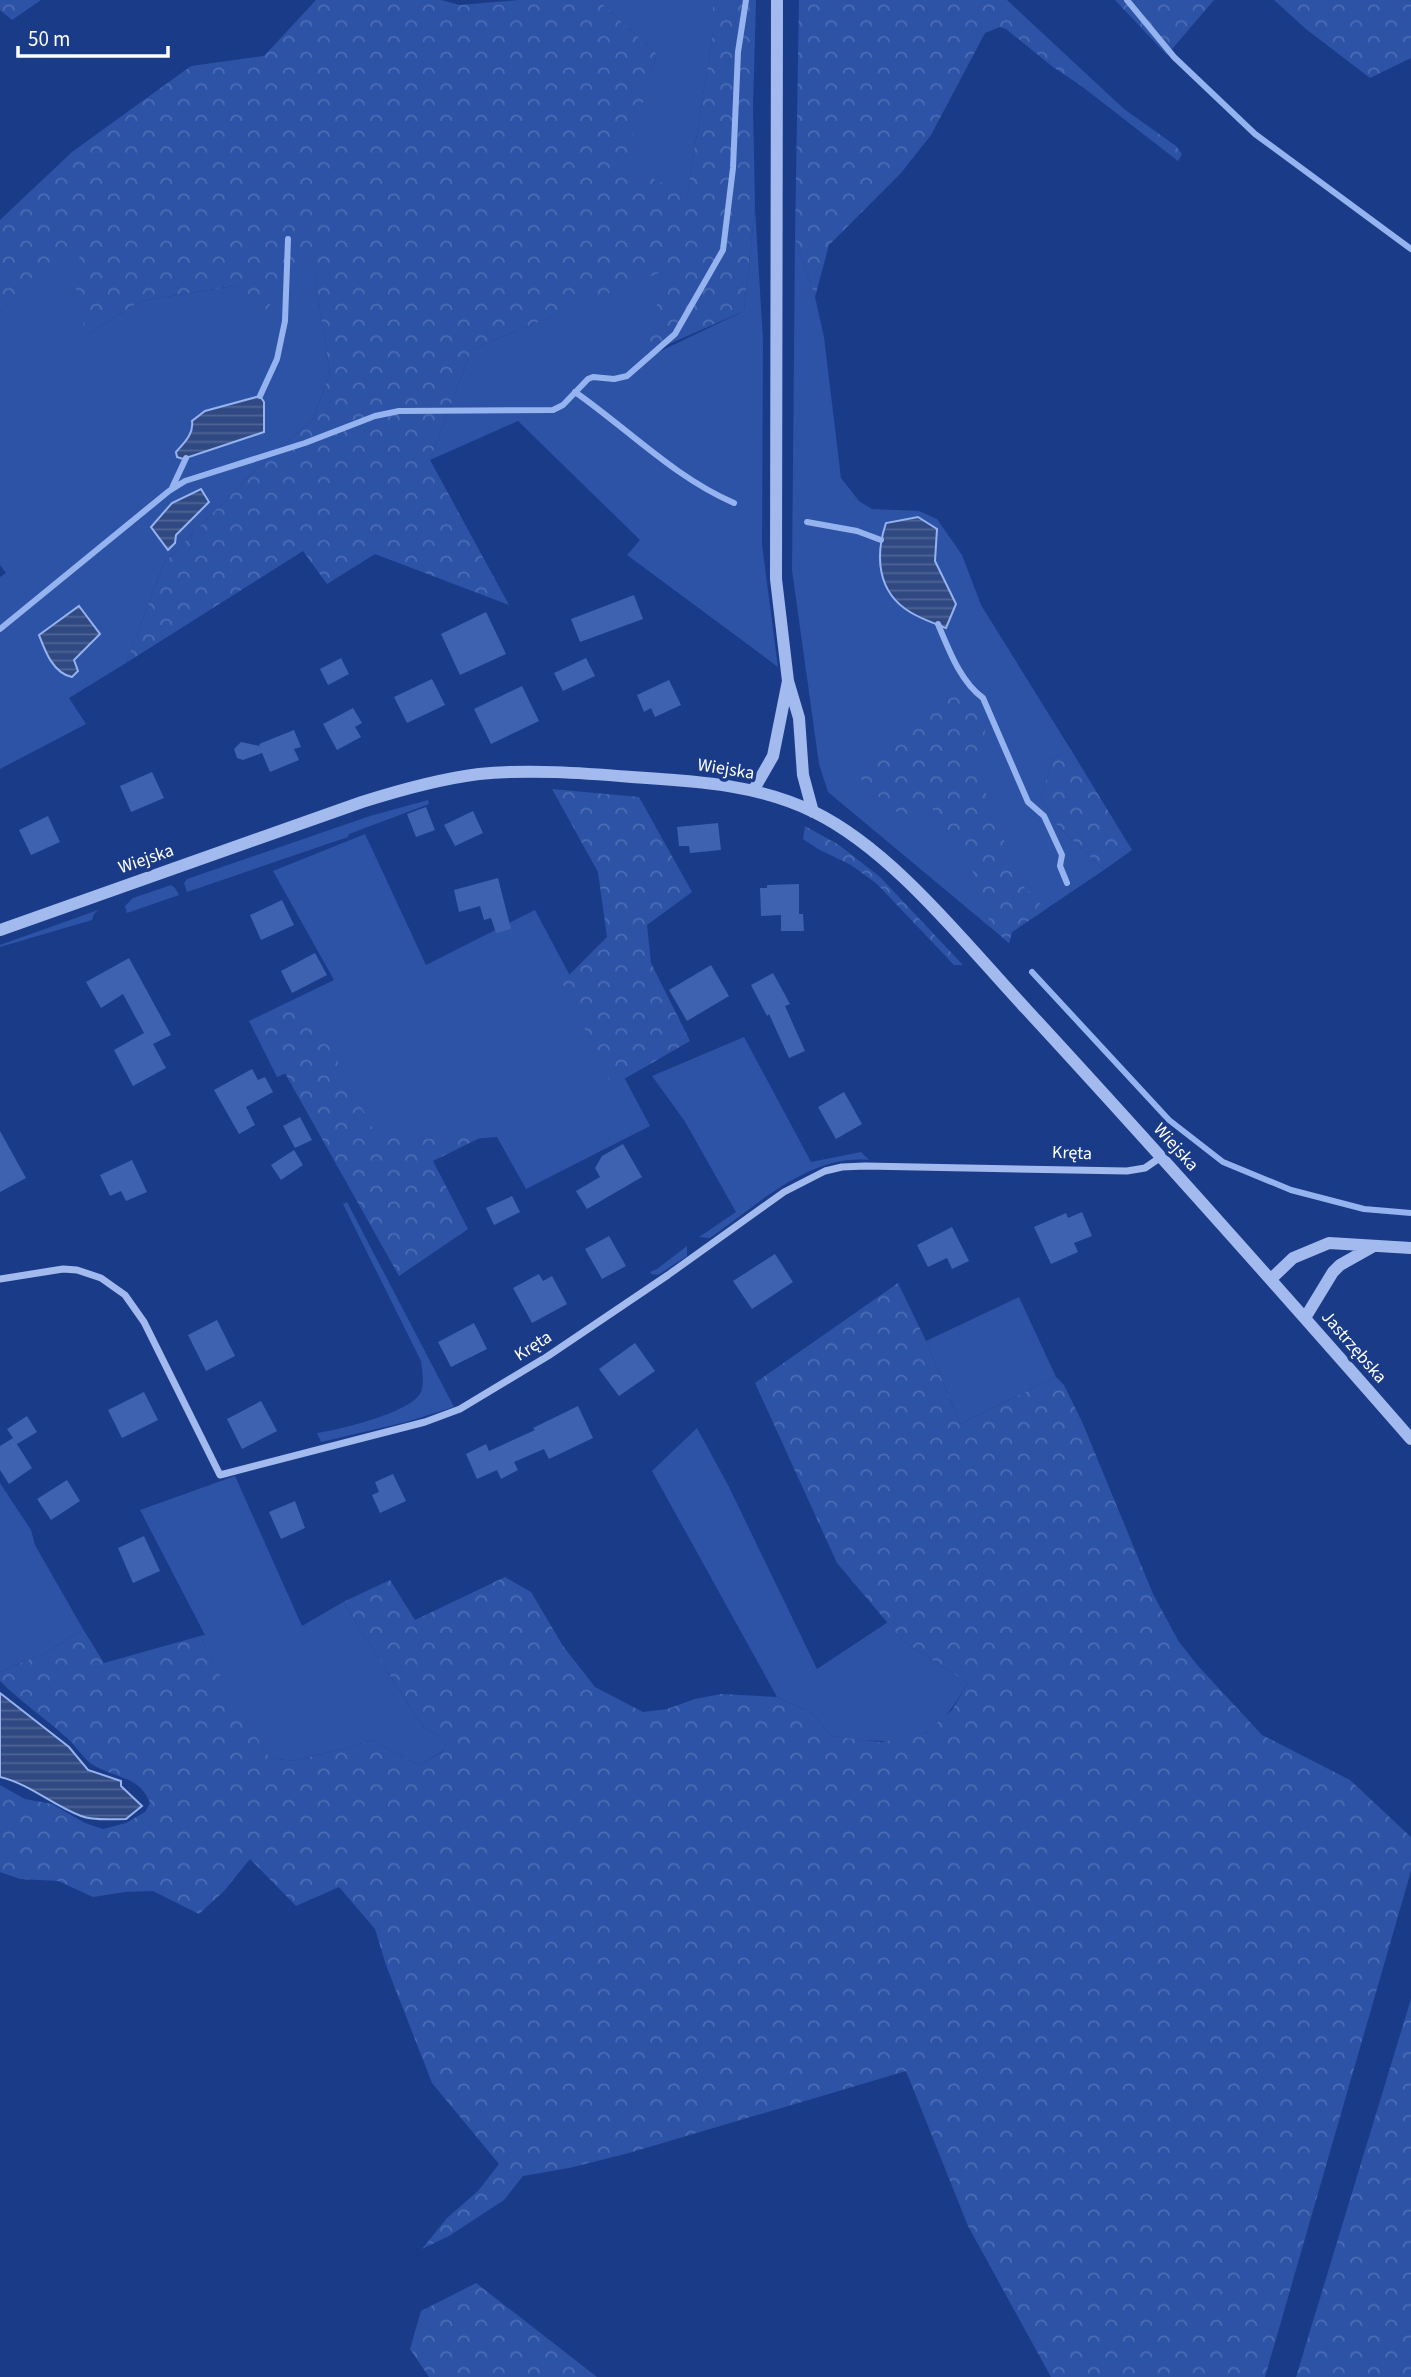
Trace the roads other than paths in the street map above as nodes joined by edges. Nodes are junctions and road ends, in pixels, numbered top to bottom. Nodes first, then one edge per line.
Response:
1 (777, 0) edge
2 (788, 681) junction
3 (753, 791) junction
4 (813, 812) junction
5 (0, 930) edge
6 (1162, 1157) junction
7 (1373, 1246) junction
8 (1411, 1248) edge
9 (0, 1279) edge
10 (1271, 1279) junction
11 (1305, 1318) junction
12 (1411, 1438) edge

1 - 2 street
2 - 3 street
2 - 4 street
3 - 4 street, Wiejska
3 - 5 street, Wiejska
4 - 6 street, Wiejska
6 - 9 street, Kręta
6 - 10 street, Wiejska
7 - 8 street
7 - 10 street
7 - 11 street
10 - 11 street, Jastrzębska
11 - 12 street, Jastrzębska

